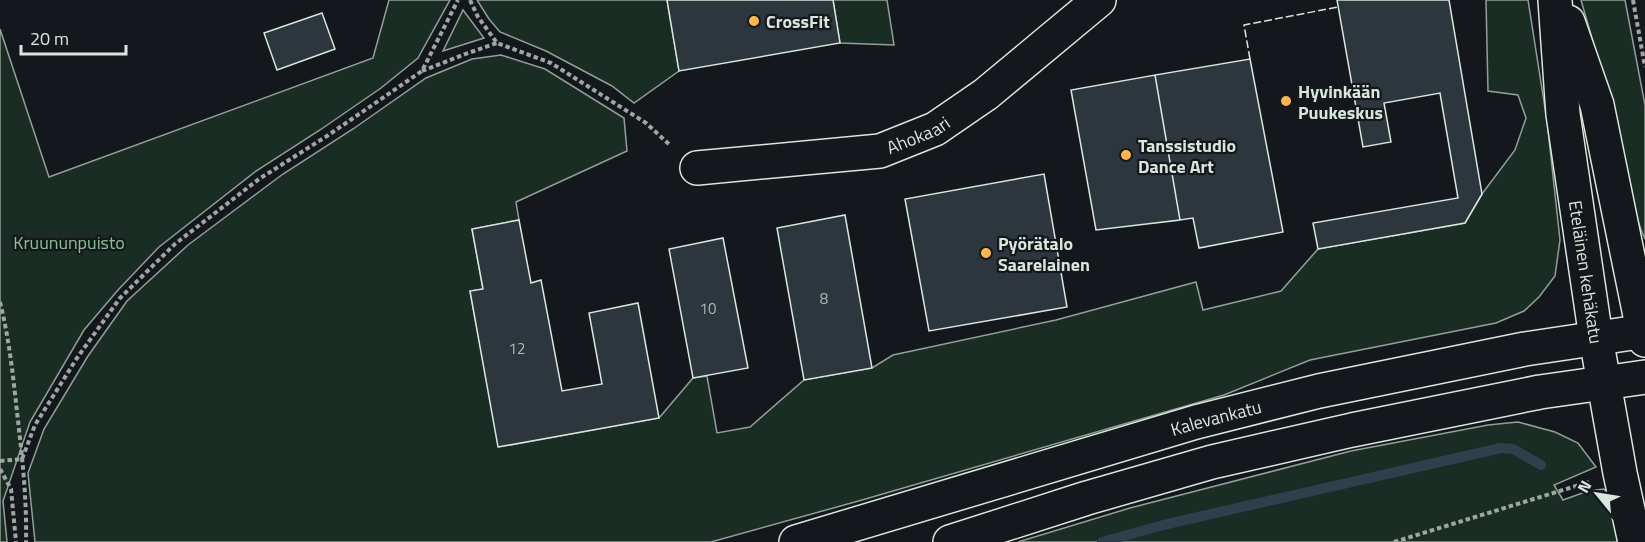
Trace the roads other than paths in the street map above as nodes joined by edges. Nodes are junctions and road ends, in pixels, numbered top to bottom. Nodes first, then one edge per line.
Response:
1 (1099, 0) edge
2 (1558, 0) edge
3 (697, 168) road end
4 (1645, 334) edge
5 (1596, 338) junction
6 (1645, 377) edge
7 (1603, 383) junction
8 (796, 542) edge
9 (950, 542) edge
10 (1635, 542) edge

1 - 3 main road, Ahokaari
2 - 4 main road, Eteläinen kehäkatu
2 - 5 main road, Eteläinen kehäkatu
4 - 5 main road, Kalevankatu
5 - 7 main road, Eteläinen kehäkatu
5 - 8 main road, Kalevankatu
6 - 7 main road
7 - 9 main road
7 - 10 main road, Eteläinen kehäkatu

